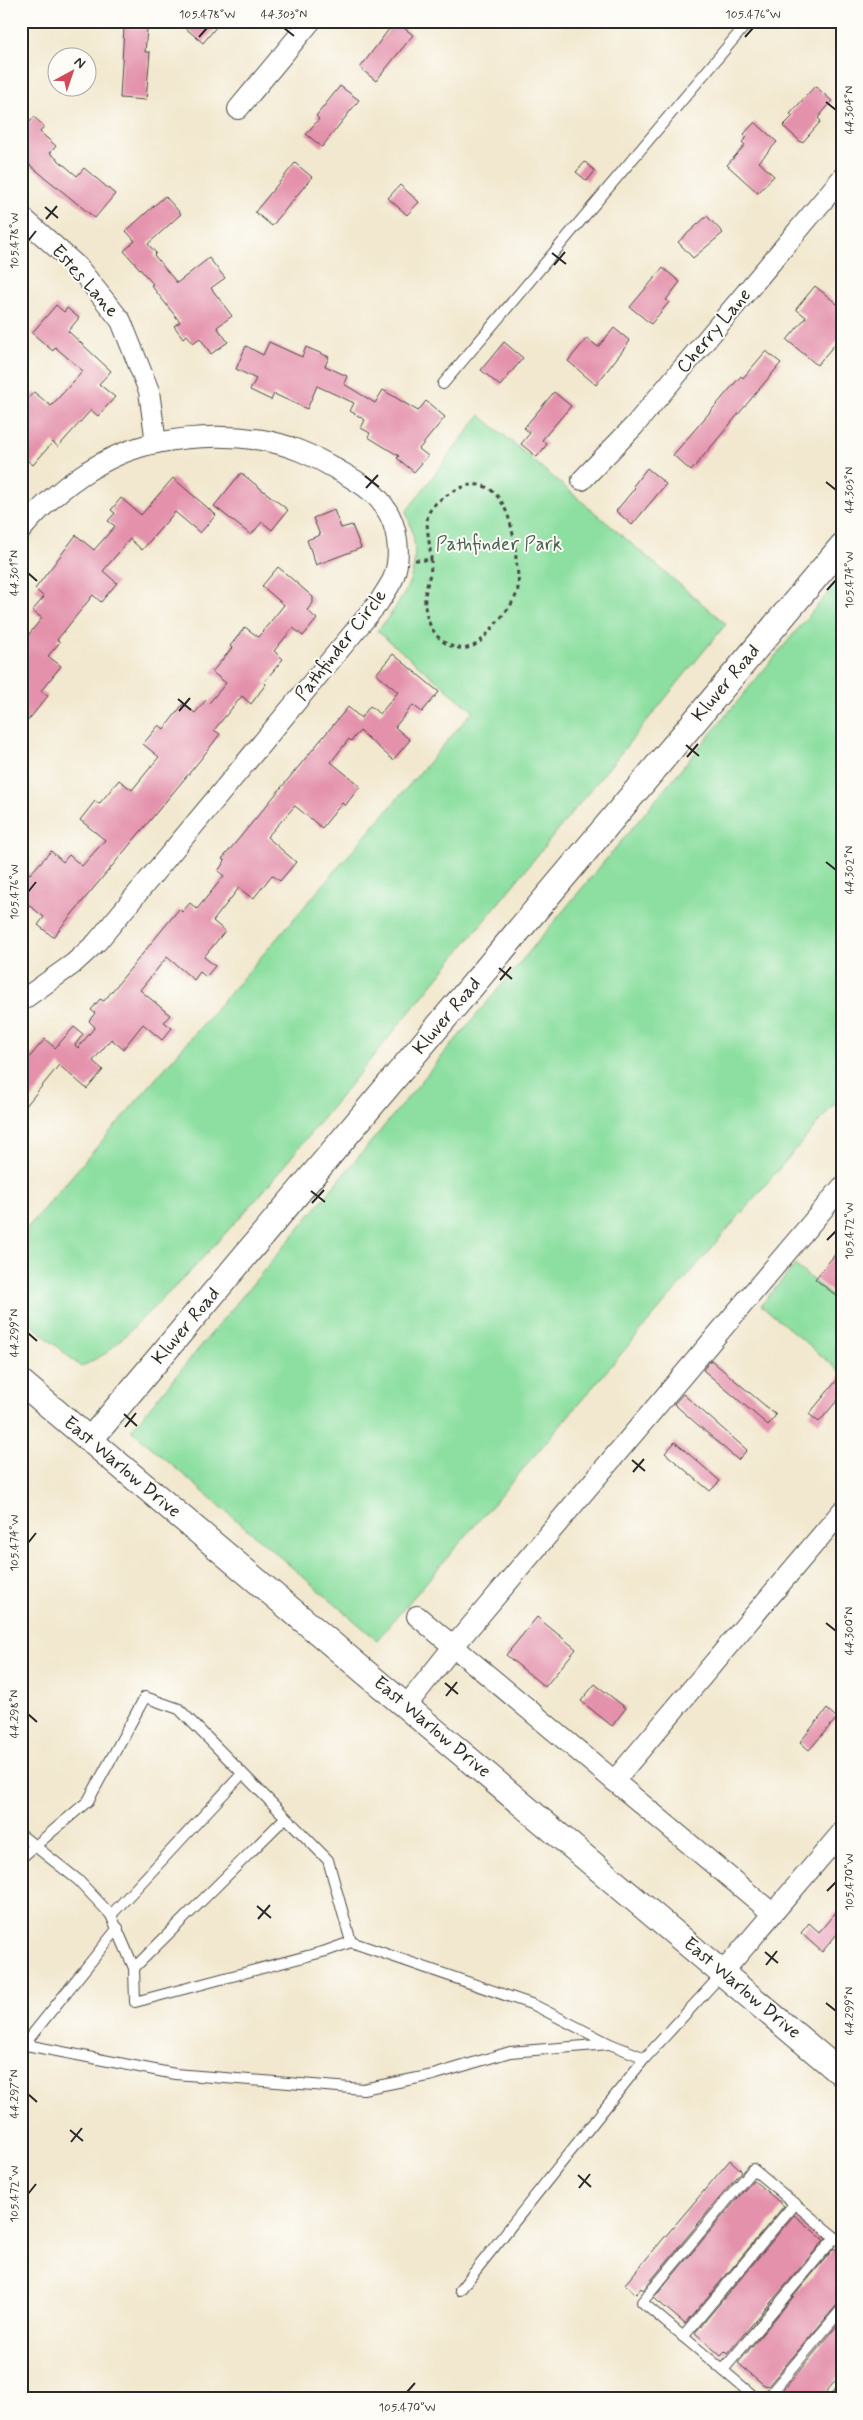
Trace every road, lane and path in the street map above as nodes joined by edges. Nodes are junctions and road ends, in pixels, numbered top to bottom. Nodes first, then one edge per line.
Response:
1 (311, 21) edge
2 (749, 21) edge
3 (238, 109) dead end
4 (842, 178) edge
5 (21, 216) edge
6 (443, 384) dead end
7 (156, 444) junction
8 (582, 480) dead end
9 (21, 530) edge
10 (842, 546) edge
11 (411, 559) dead end
12 (431, 560) junction
13 (21, 1001) edge
14 (842, 1187) edge
15 (21, 1382) edge
16 (90, 1440) junction
17 (842, 1511) edge
18 (417, 1616) dead end
19 (453, 1646) junction
20 (406, 1706) junction
21 (242, 1774) junction
22 (614, 1781) junction
23 (285, 1818) junction
24 (842, 1832) edge
25 (21, 1835) edge
26 (35, 1848) junction
27 (21, 1858) edge
28 (772, 1914) junction
29 (111, 1915) junction
30 (118, 1928) junction
31 (351, 1942) junction
32 (134, 1968) junction
33 (724, 1972) junction
34 (610, 2044) junction
35 (22, 2045) edge
36 (645, 2058) junction
37 (842, 2074) edge
38 (795, 2203) junction
39 (838, 2240) edge
40 (460, 2290) dead end
41 (842, 2309) edge
42 (683, 2337) junction
43 (723, 2370) junction
44 (842, 2390) edge
45 (757, 2399) edge
46 (766, 2399) edge
47 (834, 2399) edge

1 - 3 street
2 - 6 lane
4 - 8 street, Cherry Lane
5 - 7 street, Estes Lane
7 - 9 street, Pathfinder Circle
7 - 13 street, Pathfinder Circle
10 - 16 street, Kluver Road
11 - 12 path
12 - 12 path
14 - 19 street
15 - 16 street, East Warlow Drive
16 - 20 street, East Warlow Drive
17 - 22 street
18 - 19 street
19 - 20 street
19 - 22 street
20 - 33 street, East Warlow Drive
21 - 23 lane
21 - 26 lane
21 - 29 lane
22 - 28 street
23 - 31 lane
23 - 32 lane
24 - 28 street
25 - 26 lane
26 - 27 lane
26 - 29 lane
28 - 33 street
29 - 30 lane
30 - 32 lane
30 - 35 lane
31 - 32 lane
31 - 34 lane
33 - 36 lane
33 - 37 street, East Warlow Drive
34 - 35 lane
34 - 36 lane
36 - 40 lane
38 - 39 lane
38 - 42 lane
38 - 42 lane
39 - 43 lane
41 - 46 lane
42 - 43 lane
43 - 45 lane
44 - 47 lane

